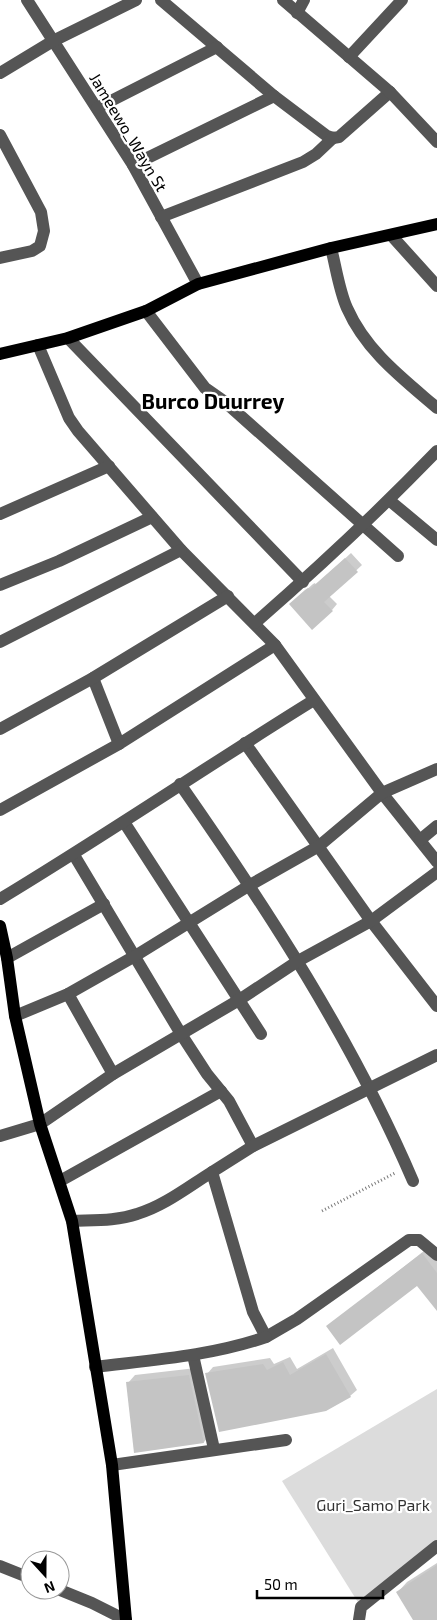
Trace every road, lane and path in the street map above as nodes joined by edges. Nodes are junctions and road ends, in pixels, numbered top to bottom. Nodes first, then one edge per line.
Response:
1 (27, 0) edge
2 (136, 0) edge
3 (161, 0) edge
4 (283, 0) edge
5 (304, 0) edge
6 (402, 0) edge
7 (297, 14) junction
8 (54, 41) junction
9 (218, 47) junction
10 (349, 57) junction
11 (0, 73) edge
12 (390, 92) junction
13 (274, 96) junction
14 (97, 108) junction
15 (0, 134) edge
16 (333, 138) junction
17 (437, 142) edge
18 (133, 166) junction
19 (161, 217) junction
20 (437, 224) edge
21 (391, 235) junction
22 (331, 248) junction
23 (0, 258) edge
24 (198, 284) junction
25 (437, 286) edge
26 (146, 311) junction
27 (68, 338) junction
28 (38, 345) junction
29 (0, 354) edge
30 (437, 408) edge
31 (437, 451) edge
32 (109, 466) junction
33 (389, 500) junction
34 (0, 514) edge
35 (152, 517) junction
36 (363, 524) junction
37 (437, 540) edge
38 (181, 550) junction
39 (398, 556) dead end
40 (303, 582) junction
41 (0, 585) edge
42 (228, 596) junction
43 (255, 624) junction
44 (0, 642) edge
45 (275, 645) junction
46 (93, 678) junction
47 (314, 700) junction
48 (0, 729) edge
49 (245, 742) junction
50 (119, 744) junction
51 (437, 770) edge
52 (180, 784) junction
53 (382, 792) junction
54 (0, 810) edge
55 (124, 822) junction
56 (437, 826) edge
57 (420, 840) junction
58 (318, 846) junction
59 (74, 854) junction
60 (437, 862) edge
61 (437, 872) edge
62 (250, 885) junction
63 (0, 900) edge
64 (104, 904) junction
65 (371, 921) junction
66 (190, 923) junction
67 (0, 926) edge
68 (135, 956) junction
69 (7, 958) junction
70 (298, 961) junction
71 (68, 994) junction
72 (239, 1000) junction
73 (437, 1006) edge
74 (15, 1016) junction
75 (181, 1034) junction
76 (261, 1034) dead end
77 (437, 1055) edge
78 (114, 1074) junction
79 (369, 1088) junction
80 (221, 1091) junction
81 (40, 1124) junction
82 (0, 1136) edge
83 (253, 1146) junction
84 (406, 1166) junction
85 (212, 1172) junction
86 (60, 1181) junction
87 (413, 1181) dead end
88 (322, 1211) dead end
89 (72, 1221) junction
90 (437, 1255) edge
91 (266, 1337) junction
92 (193, 1355) junction
93 (95, 1367) junction
94 (286, 1440) dead end
95 (214, 1449) junction
96 (112, 1464) junction
97 (437, 1546) edge
98 (0, 1566) edge
99 (20, 1574) edge
100 (70, 1594) edge
101 (126, 1620) edge
102 (359, 1620) edge

1 - 8 street, Jameewo_Wayn St
2 - 8 street
3 - 9 street
4 - 7 street
5 - 7 street
6 - 10 street
7 - 10 street
8 - 11 street
8 - 14 street, Jameewo_Wayn St
9 - 13 street
9 - 14 street
10 - 12 street
12 - 16 street
12 - 17 street
13 - 16 street
13 - 18 street
14 - 18 street, Jameewo_Wayn St
15 - 23 street
16 - 19 street
18 - 19 street, Jameewo_Wayn St
19 - 24 street, Jameewo_Wayn St
20 - 21 main road
21 - 22 main road
21 - 25 street
22 - 24 main road
22 - 30 street
24 - 26 main road
26 - 27 main road
26 - 36 street
27 - 28 main road
27 - 40 street
28 - 29 main road
28 - 32 street
31 - 33 street
32 - 34 street
32 - 35 street
33 - 36 street
33 - 37 street
35 - 38 street
35 - 41 street
36 - 39 street
36 - 40 street
38 - 42 street
38 - 44 street
40 - 43 street
42 - 43 street
42 - 46 street
43 - 45 street
45 - 47 street
45 - 50 street
46 - 48 street
46 - 50 street
47 - 49 street
47 - 53 street
49 - 52 street
49 - 58 street
50 - 54 street
51 - 53 street
52 - 55 street
52 - 62 street
53 - 57 street
53 - 58 street
55 - 59 street
55 - 66 street
56 - 57 street
57 - 60 street
58 - 62 street
58 - 65 street
59 - 63 street
59 - 64 street
61 - 65 street
62 - 66 street
62 - 70 street
64 - 68 street
64 - 69 street
65 - 70 street
65 - 73 street
66 - 68 street
66 - 72 street
67 - 69 main road
68 - 71 street
68 - 75 street
69 - 74 main road
70 - 72 street
70 - 79 street
71 - 74 street
71 - 78 street
72 - 75 street
72 - 76 street
74 - 81 main road
75 - 78 street
75 - 80 street
77 - 79 street
78 - 81 street
79 - 83 street
79 - 84 street
80 - 83 street
80 - 86 street
81 - 82 street
81 - 86 main road
83 - 85 street
84 - 87 street
84 - 88 path
85 - 89 street
85 - 91 street
86 - 89 main road
89 - 93 main road
90 - 91 street
91 - 92 street
92 - 93 street
92 - 95 street
93 - 96 main road
94 - 95 street
95 - 96 street
96 - 101 main road
97 - 102 street
98 - 99 street
100 - 101 street

